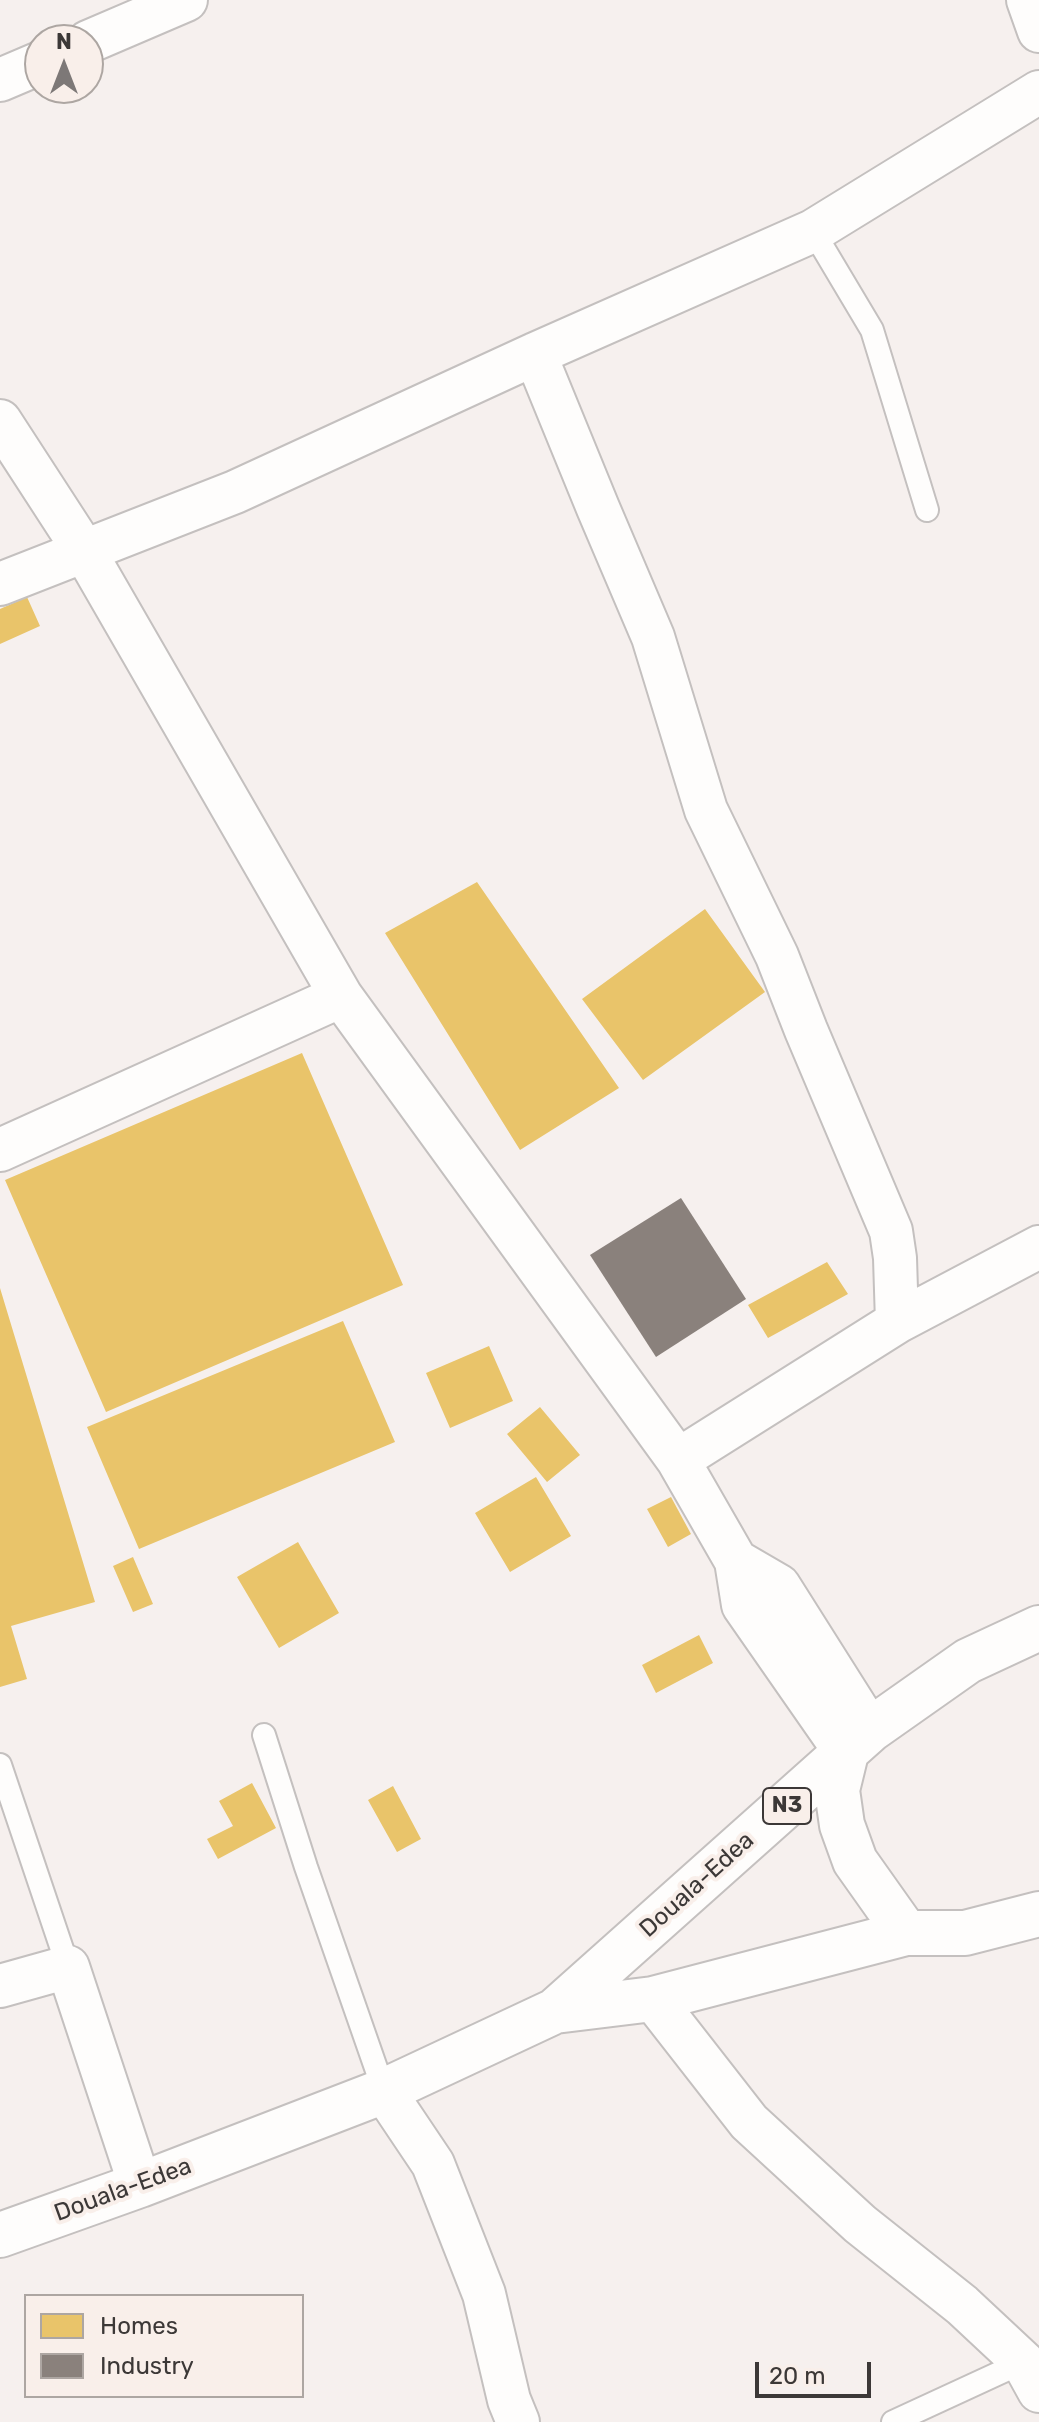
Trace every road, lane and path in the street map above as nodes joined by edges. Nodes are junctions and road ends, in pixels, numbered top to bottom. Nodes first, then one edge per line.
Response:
1 (186, 0) edge
2 (1028, 0) edge
3 (1039, 31) edge
4 (104, 35) edge
5 (24, 70) edge
6 (0, 80) edge
7 (1039, 92) edge
8 (813, 231) junction
9 (535, 354) junction
10 (0, 421) edge
11 (927, 510) dead end
12 (85, 552) junction
13 (0, 584) edge
14 (341, 996) junction
15 (0, 1150) edge
16 (1039, 1247) edge
17 (897, 1322) junction
18 (678, 1460) junction
19 (1039, 1628) edge
20 (264, 1735) dead end
21 (858, 1741) junction
22 (0, 1765) edge
23 (1039, 1914) edge
24 (906, 1933) junction
25 (68, 1967) junction
26 (0, 1986) edge
27 (653, 1999) junction
28 (555, 2011) junction
29 (384, 2091) junction
30 (140, 2185) junction
31 (0, 2235) edge
32 (1031, 2377) edge
33 (518, 2422) edge
34 (893, 2422) edge

1 - 4 street
2 - 3 street
5 - 6 street
7 - 8 street
8 - 9 street
8 - 11 lane
9 - 12 street
9 - 17 street
10 - 12 street
12 - 13 street
12 - 14 street
14 - 15 street
14 - 18 street
16 - 17 street
17 - 18 street
18 - 21 street
19 - 21 highway, Douala-Edea / N3
20 - 29 lane
21 - 24 highway
21 - 28 highway, Douala-Edea / N3
22 - 25 lane
23 - 24 highway, Douala-Edea / N3
24 - 27 highway, Douala-Edea / N3
25 - 26 street
25 - 30 street
27 - 28 highway, Douala-Edea / N3
27 - 32 street
28 - 29 highway, Douala-Edea / N3
29 - 30 highway, Douala-Edea / N3
29 - 33 street
30 - 31 highway, Douala-Edea / N3
32 - 34 lane

